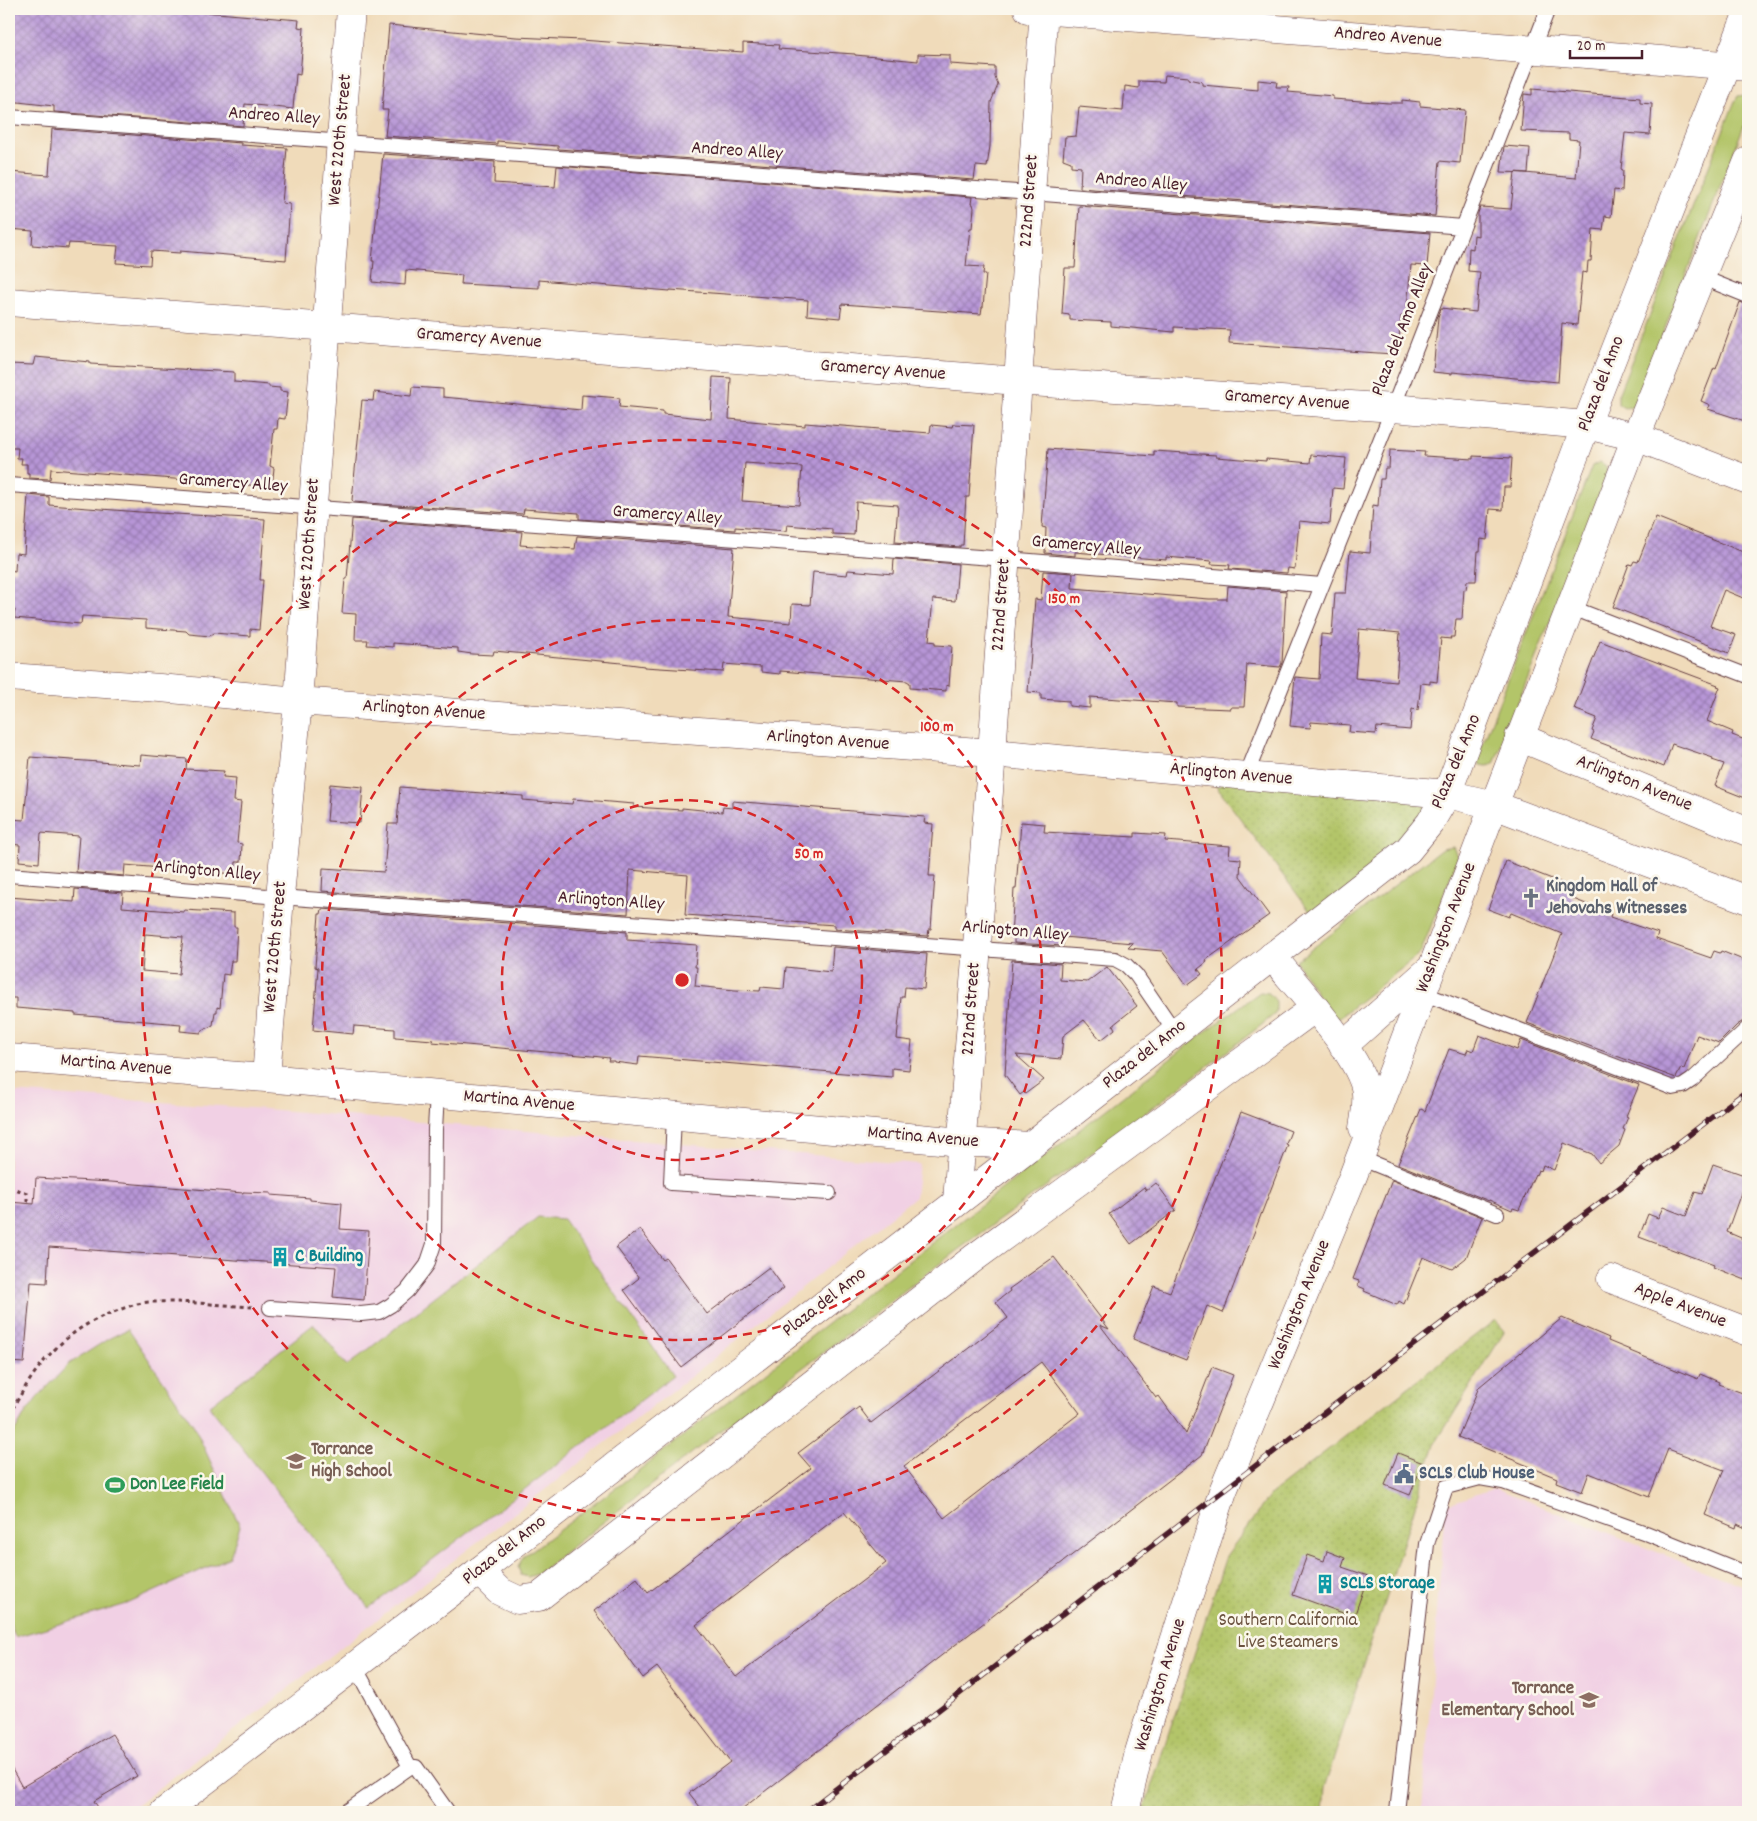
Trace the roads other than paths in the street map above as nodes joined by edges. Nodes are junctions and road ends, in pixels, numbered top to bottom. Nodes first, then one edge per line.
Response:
1 (351, 9) edge
2 (1039, 9) edge
3 (1548, 9) edge
4 (1748, 12) edge
5 (1531, 49) junction
6 (1738, 66) edge
7 (9, 117) edge
8 (341, 141) junction
9 (1748, 161) edge
10 (1031, 193) junction
11 (1463, 227) junction
12 (1701, 277) junction
13 (1748, 296) edge
14 (9, 302) edge
15 (326, 327) junction
16 (1018, 381) junction
17 (1393, 408) junction
18 (1586, 425) junction
19 (1636, 437) junction
20 (1748, 480) edge
21 (9, 485) edge
22 (313, 509) junction
23 (1006, 559) junction
24 (1322, 585) junction
25 (1570, 607) junction
26 (1748, 676) edge
27 (9, 677) edge
28 (298, 701) junction
29 (1519, 737) junction
30 (992, 753) junction
31 (1246, 776) junction
32 (1446, 794) junction
33 (1494, 805) junction
34 (1748, 832) edge
35 (9, 875) edge
36 (280, 897) junction
37 (1748, 900) edge
38 (976, 948) junction
39 (1272, 956) junction
40 (1432, 967) junction
41 (1422, 993) junction
42 (1315, 1008) junction
43 (1748, 1028) edge
44 (1175, 1032) junction
45 (1343, 1046) junction
46 (9, 1058) edge
47 (266, 1078) junction
48 (437, 1094) junction
49 (674, 1116) junction
50 (962, 1142) junction
51 (1030, 1146) junction
52 (1357, 1167) junction
53 (829, 1193) dead end
54 (957, 1200) junction
55 (1497, 1214) dead end
56 (1611, 1279) dead end
57 (270, 1308) road end
58 (1748, 1332) edge
59 (479, 1571) junction
60 (1748, 1574) edge
61 (354, 1665) junction
62 (410, 1766) junction
63 (172, 1810) edge
64 (346, 1812) edge
65 (448, 1812) edge
66 (1125, 1812) edge
67 (1397, 1812) edge

1 - 8 street, West 220th Street
2 - 5 street, Andreo Avenue
2 - 10 street, 222nd Street
3 - 5 lane, Plaza del Amo Alley
4 - 6 street, Plaza del Amo
5 - 6 street, Andreo Avenue
5 - 11 lane, Plaza del Amo Alley
6 - 18 street, Plaza del Amo
7 - 8 lane, Andreo Alley
8 - 10 lane, Andreo Alley
8 - 15 street, West 220th Street
9 - 12 street
10 - 11 lane, Andreo Alley
10 - 16 street, 222nd Street
11 - 17 lane, Plaza del Amo Alley
12 - 13 lane
12 - 19 street
14 - 15 street, Gramercy Avenue
15 - 16 street, Gramercy Avenue
15 - 22 street, West 220th Street
16 - 17 street, Gramercy Avenue
16 - 23 street, 222nd Street
17 - 18 street, Gramercy Avenue
17 - 24 lane, Plaza del Amo Alley
18 - 19 street, Gramercy Avenue
18 - 32 street, Plaza del Amo
19 - 20 street, Gramercy Avenue
19 - 25 street
21 - 22 lane, Gramercy Alley
22 - 23 lane, Gramercy Alley
22 - 28 street, West 220th Street
23 - 24 lane, Gramercy Alley
23 - 30 street, 222nd Street
24 - 31 lane, Plaza del Amo Alley
25 - 26 lane
25 - 29 street
27 - 28 street, Arlington Avenue
28 - 30 street, Arlington Avenue
28 - 36 street, West 220th Street
29 - 33 street
29 - 34 street, Arlington Avenue
30 - 31 street, Arlington Avenue
30 - 38 street, 222nd Street
31 - 32 street, Arlington Avenue
32 - 33 street, Arlington Avenue
32 - 39 street, Plaza del Amo
33 - 37 street, Arlington Avenue
33 - 40 street, Washington Avenue
35 - 36 lane, Arlington Alley
36 - 38 lane, Arlington Alley
36 - 47 street, West 220th Street
38 - 44 lane, Arlington Alley
38 - 50 street, 222nd Street
39 - 42 street
39 - 44 street, Plaza del Amo
40 - 41 street, Washington Avenue
40 - 45 street
41 - 43 lane
41 - 52 street, Washington Avenue
42 - 45 street
42 - 59 street
44 - 51 street, Plaza del Amo
45 - 52 street
46 - 47 street, Martina Avenue
47 - 48 street, Martina Avenue
48 - 49 street, Martina Avenue
48 - 57 lane
49 - 50 street, Martina Avenue
49 - 53 lane
50 - 51 street, Martina Avenue
50 - 54 street, 222nd Street
51 - 54 street, Plaza del Amo
52 - 55 lane
52 - 66 street, Washington Avenue
54 - 59 street, Plaza del Amo
56 - 58 street, Apple Avenue
59 - 61 street, Plaza del Amo
60 - 67 lane
61 - 62 lane
61 - 63 street, Plaza del Amo
62 - 64 lane
62 - 65 lane

